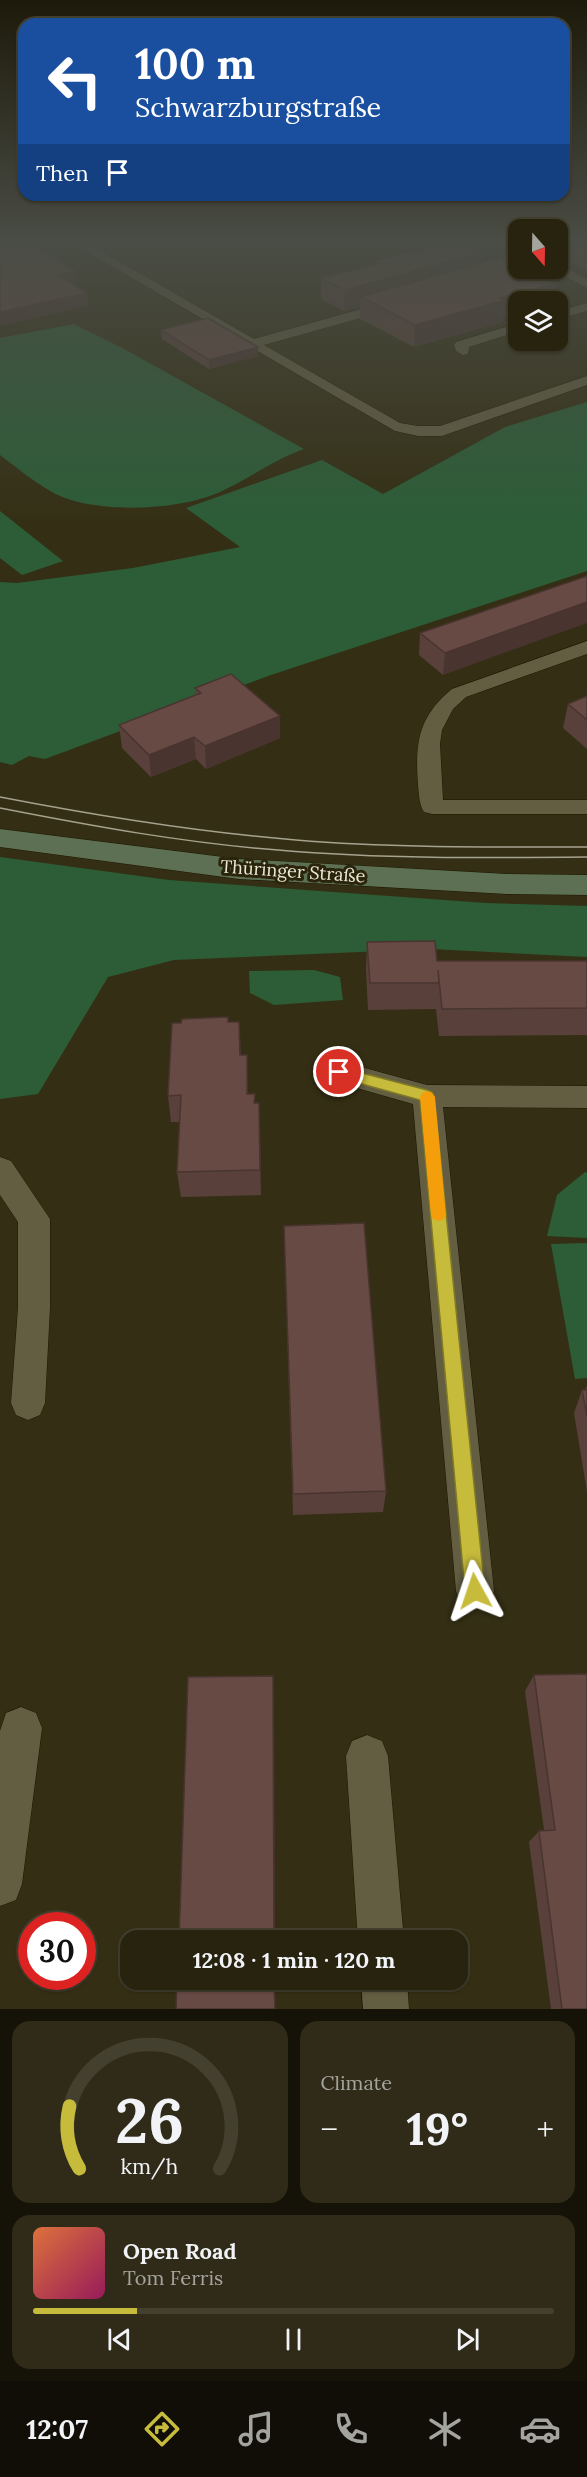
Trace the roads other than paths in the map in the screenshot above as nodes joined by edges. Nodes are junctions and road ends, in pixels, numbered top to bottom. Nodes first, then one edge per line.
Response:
1 (240, 337) edge
2 (278, 337) edge
3 (488, 337) edge
4 (252, 344) junction
5 (463, 351) dead end
6 (587, 380) edge
7 (587, 647) edge
8 (587, 807) edge
9 (0, 838) edge
10 (587, 885) edge
11 (339, 1072) dead end
12 (427, 1096) junction
13 (587, 1097) edge
14 (0, 1170) edge
15 (28, 1403) dead end
16 (475, 1591) dead end
17 (21, 1728) dead end
18 (367, 1756) dead end
19 (0, 1884) edge
20 (380, 1930) edge
21 (385, 1990) edge
22 (386, 2009) edge

1 - 4 street
2 - 4 street
3 - 5 street
4 - 6 street
7 - 8 street
9 - 10 main road, Thüringer Straße
11 - 12 street
12 - 13 street
12 - 16 street
14 - 15 street
17 - 19 street
18 - 20 street
21 - 22 street

